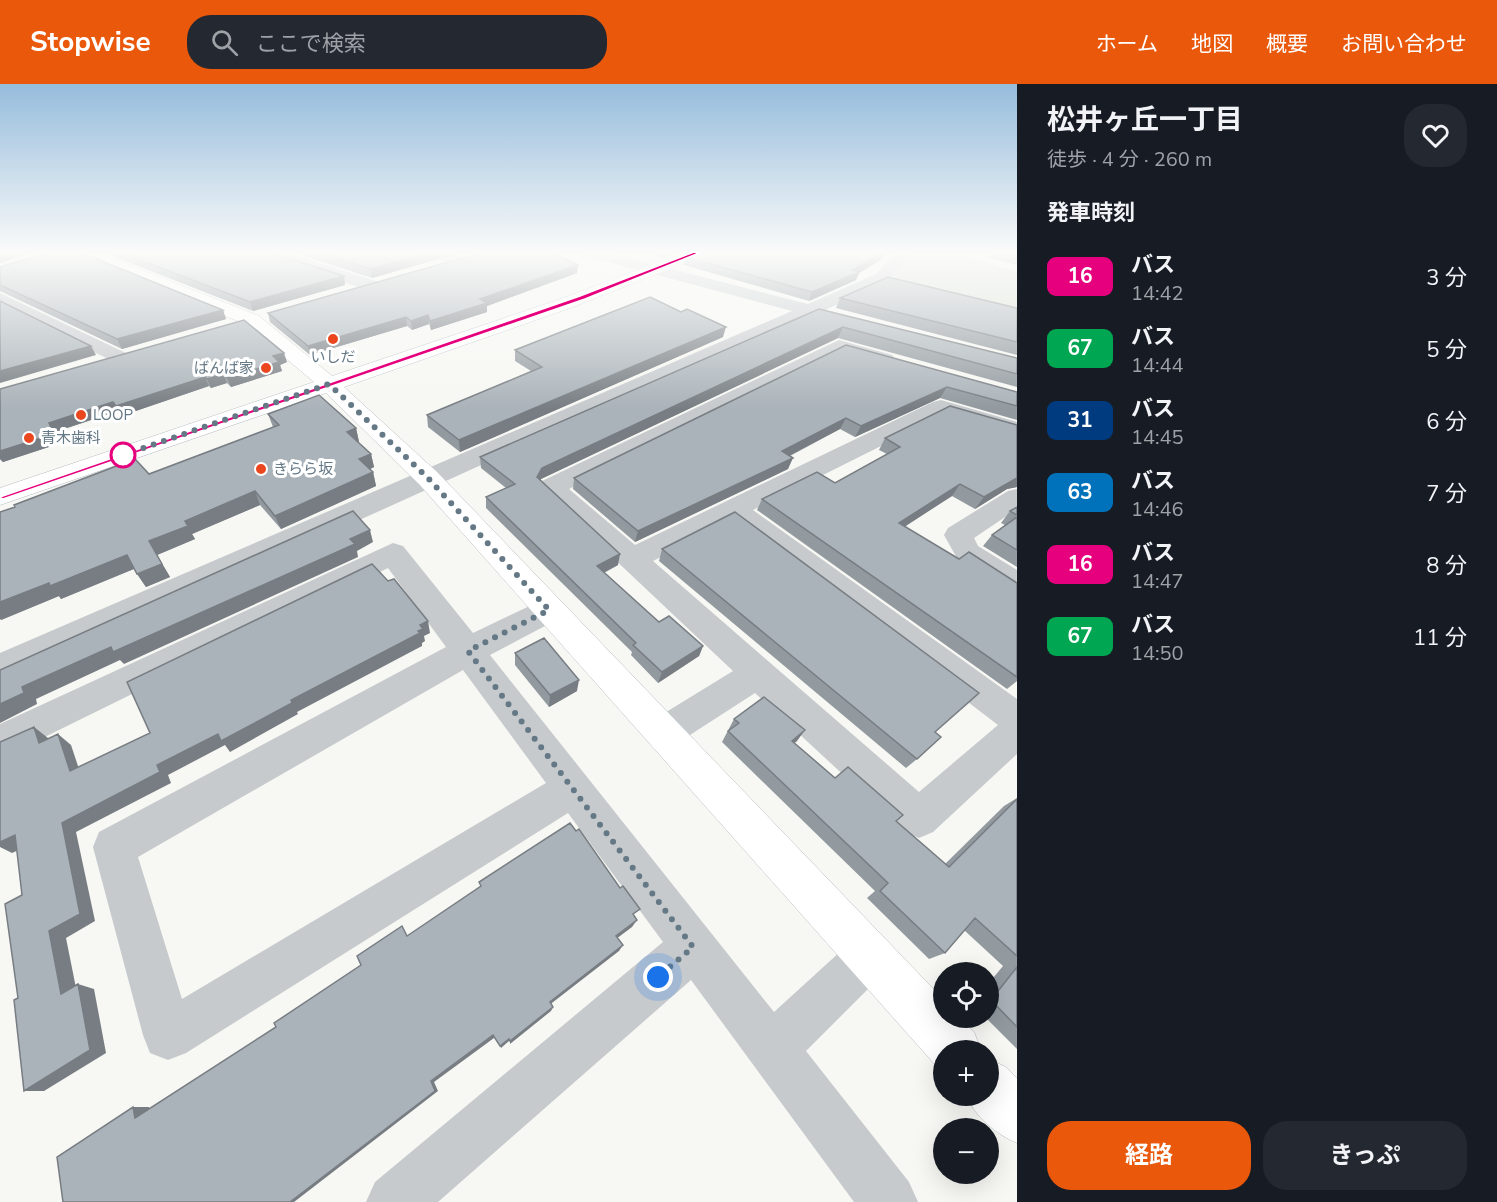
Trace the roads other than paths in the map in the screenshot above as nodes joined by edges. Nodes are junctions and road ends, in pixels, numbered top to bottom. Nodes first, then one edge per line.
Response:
1 (15, 305) edge
2 (215, 305) edge
3 (556, 305) edge
4 (796, 305) edge
5 (820, 305) edge
6 (811, 309) junction
7 (273, 313) edge
8 (844, 318) edge
9 (252, 320) junction
10 (222, 328) edge
11 (140, 351) edge
12 (120, 357) junction
13 (98, 363) edge
14 (906, 365) edge
15 (329, 384) junction
16 (1017, 429) edge
17 (428, 478) junction
18 (0, 496) edge
19 (1017, 497) edge
20 (733, 509) junction
21 (632, 559) junction
22 (1017, 584) edge
23 (549, 610) junction
24 (468, 651) junction
25 (0, 668) edge
26 (758, 673) junction
27 (1017, 719) edge
28 (1017, 730) edge
29 (663, 733) junction
30 (0, 742) edge
31 (573, 788) junction
32 (693, 947) junction
33 (869, 956) junction
34 (947, 1040) edge
35 (772, 1049) junction
36 (999, 1097) edge
37 (1017, 1116) edge
38 (885, 1200) edge
39 (395, 1202) edge

1 - 12 street
2 - 9 street
3 - 15 street
4 - 6 street
5 - 6 street
6 - 8 street
6 - 17 street
7 - 9 street
9 - 10 street
9 - 15 street
11 - 12 street
12 - 13 street
14 - 21 street
15 - 17 street
15 - 18 street
16 - 20 street
17 - 23 street
17 - 25 street
19 - 22 street
20 - 21 street
20 - 27 street
21 - 26 street
23 - 24 street
23 - 29 street
24 - 30 street
24 - 31 street
24 - 31 street
26 - 28 street
26 - 29 street
29 - 33 street
31 - 32 street
32 - 35 street
32 - 39 street
33 - 34 street
33 - 35 street
35 - 38 street
36 - 37 street

